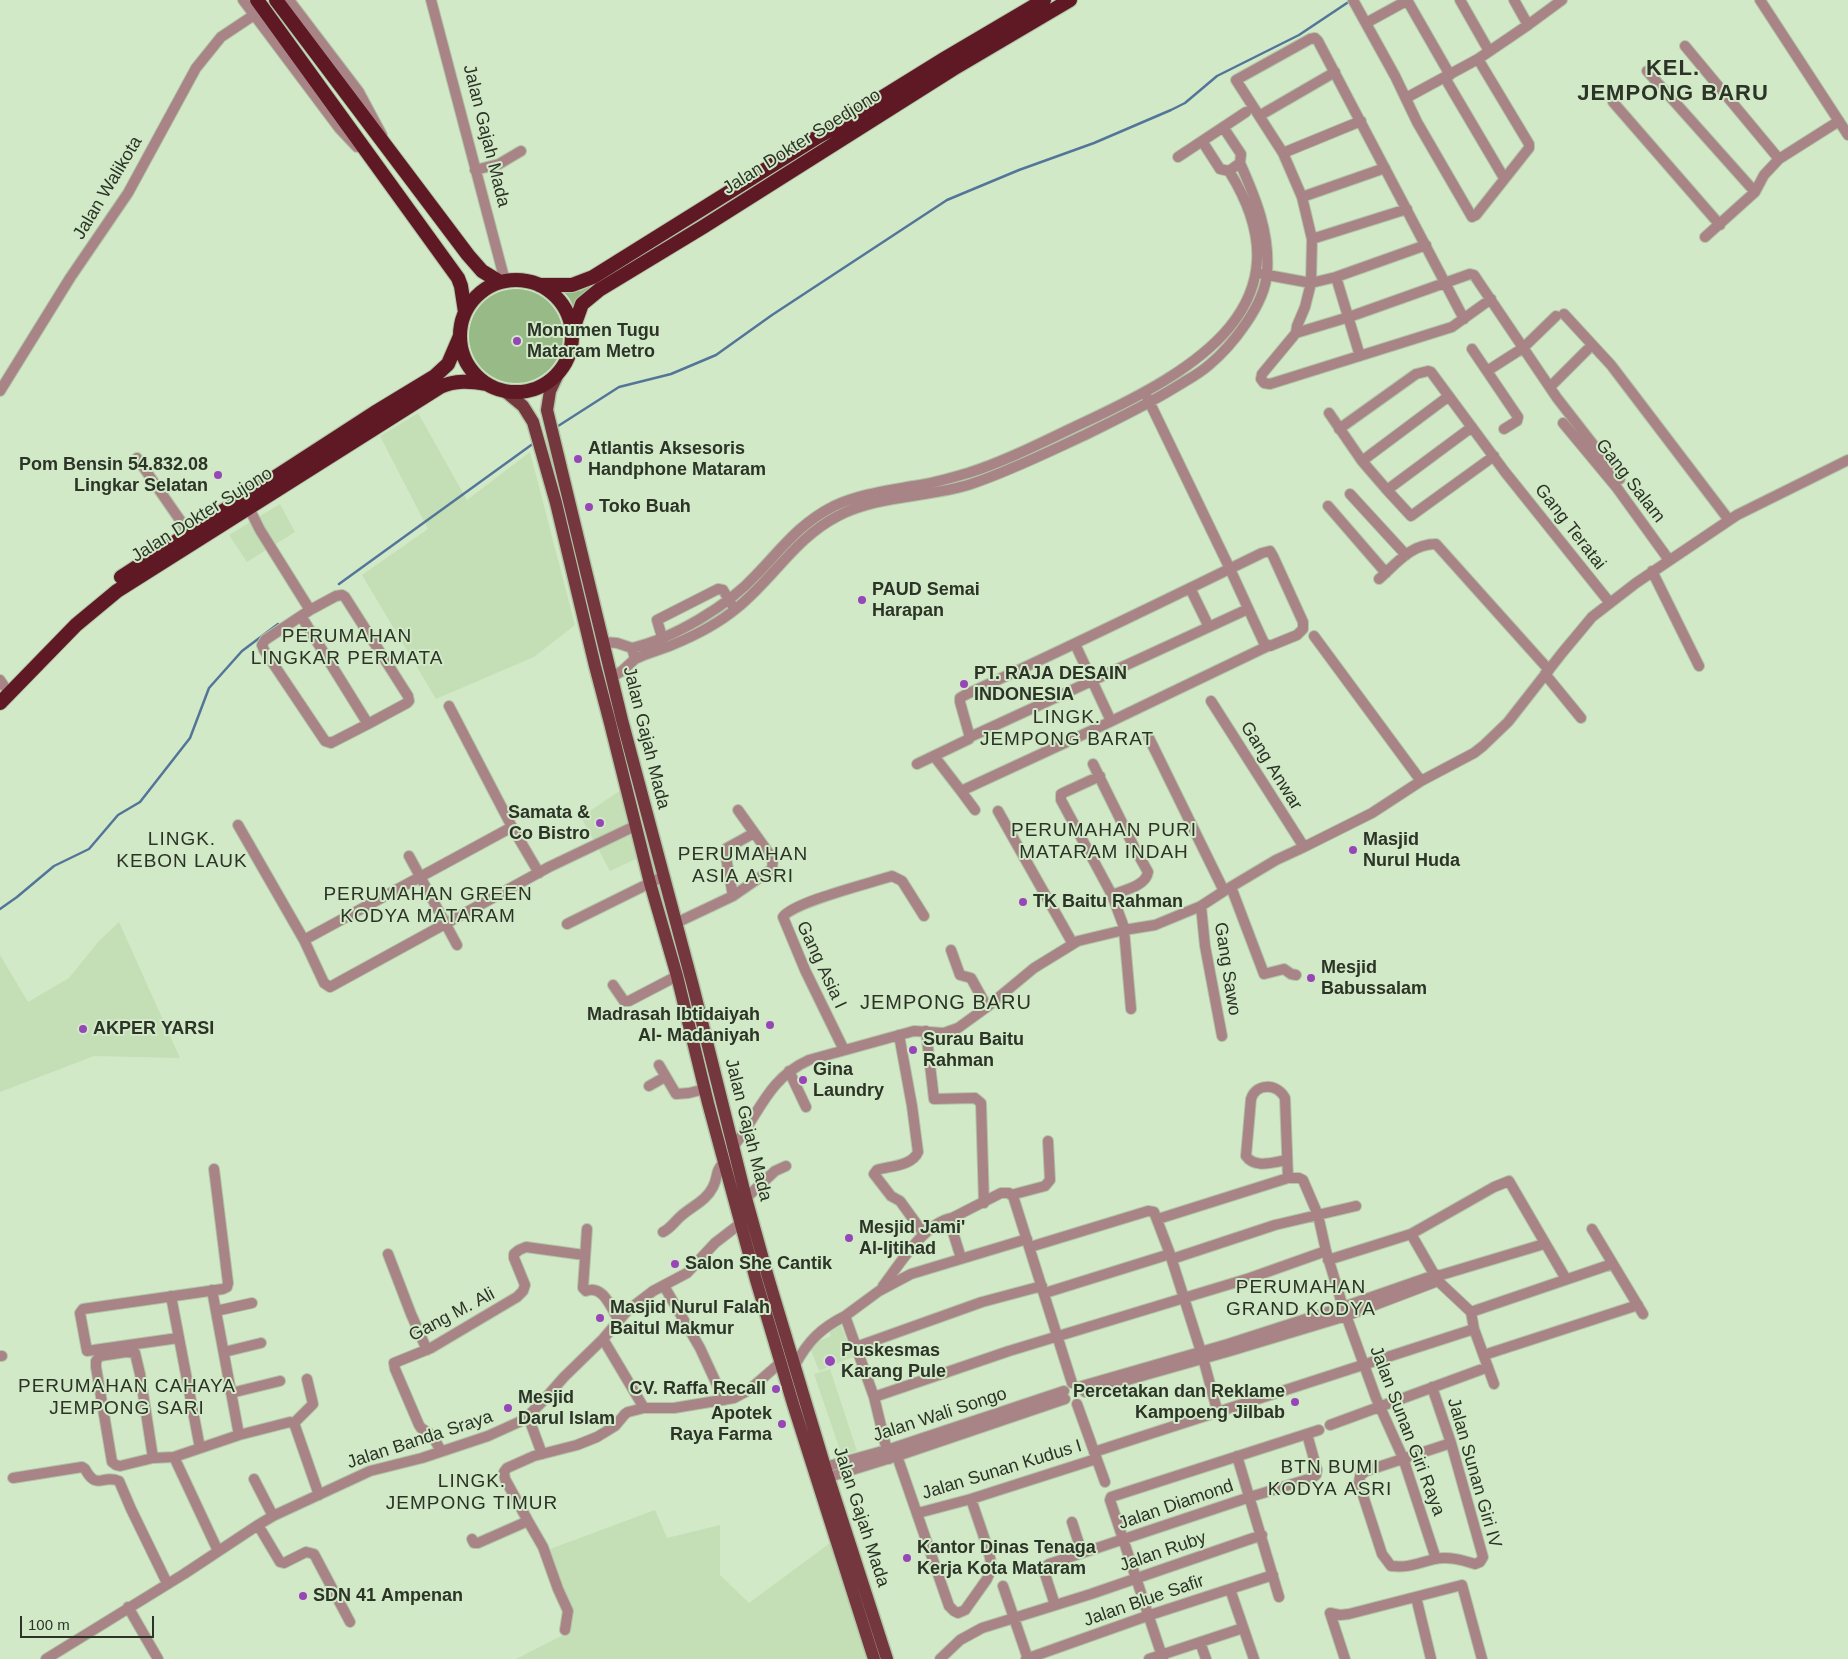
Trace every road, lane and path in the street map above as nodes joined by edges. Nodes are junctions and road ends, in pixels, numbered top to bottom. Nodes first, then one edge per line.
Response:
1 (243, 0) edge
2 (257, 0) edge
3 (276, 0) edge
4 (289, 0) edge
5 (431, 0) edge
6 (1044, 0) edge
7 (1070, 0) edge
8 (1408, 0) edge
9 (1460, 0) edge
10 (1514, 0) edge
11 (1562, 0) edge
12 (1760, 0) edge
13 (1354, 2) edge
14 (254, 15) junction
15 (1366, 23) junction
16 (1528, 25) junction
17 (1685, 46) dead end
18 (1489, 51) junction
19 (966, 53) junction
20 (1478, 59) junction
21 (948, 64) junction
22 (1647, 71) dead end
23 (1335, 72) junction
24 (1447, 76) junction
25 (1406, 98) junction
26 (1613, 102) dead end
27 (1246, 112) dead end
28 (1259, 116) junction
29 (1361, 121) junction
30 (1838, 121) junction
31 (1223, 127) junction
32 (1848, 135) edge
33 (1202, 141) junction
34 (521, 151) dead end
35 (391, 153) junction
36 (1283, 153) junction
37 (1178, 157) dead end
38 (1779, 159) junction
39 (1240, 163) junction
40 (375, 165) junction
41 (1385, 168) junction
42 (475, 170) junction
43 (1228, 171) junction
44 (1504, 178) junction
45 (1756, 192) junction
46 (1302, 197) junction
47 (1407, 209) junction
48 (1720, 225) junction
49 (1706, 237) dead end
50 (1312, 240) junction
51 (1426, 245) junction
52 (1256, 273) junction
53 (1267, 275) junction
54 (1336, 277) junction
55 (502, 282) junction
56 (1444, 282) junction
57 (1311, 283) junction
58 (539, 285) junction
59 (1491, 299) junction
60 (465, 312) junction
61 (1349, 317) junction
62 (1464, 319) junction
63 (572, 332) junction
64 (1296, 332) junction
65 (460, 336) junction
66 (1523, 348) junction
67 (1472, 349) dead end
68 (1587, 350) dead end
69 (1360, 356) junction
70 (1487, 371) junction
71 (559, 372) junction
72 (487, 384) junction
73 (1550, 387) junction
74 (0, 391) edge
75 (506, 392) junction
76 (1145, 392) junction
77 (1449, 396) junction
78 (1150, 403) junction
79 (1328, 413) dead end
80 (1563, 423) dead end
81 (1472, 427) junction
82 (1339, 429) junction
83 (1504, 429) dead end
84 (354, 434) junction
85 (1494, 456) junction
86 (137, 458) dead end
87 (1848, 460) edge
88 (1362, 461) junction
89 (997, 468) junction
90 (1620, 479) dead end
91 (1386, 490) junction
92 (1350, 494) dead end
93 (1328, 506) dead end
94 (249, 508) junction
95 (1729, 520) junction
96 (189, 533) junction
97 (790, 545) junction
98 (1406, 555) junction
99 (1669, 560) junction
100 (1230, 569) junction
101 (1654, 575) junction
102 (114, 587) junction
103 (1190, 588) junction
104 (728, 601) junction
105 (1610, 603) junction
106 (736, 609) junction
107 (1248, 609) junction
108 (676, 610) junction
109 (305, 613) junction
110 (684, 627) junction
111 (1209, 627) junction
112 (1314, 636) dead end
113 (662, 637) junction
114 (603, 642) junction
115 (1075, 644) junction
116 (1268, 646) junction
117 (632, 648) junction
118 (635, 659) junction
119 (608, 662) junction
120 (594, 666) junction
121 (1700, 666) dead end
122 (1549, 676) junction
123 (612, 677) junction
124 (1092, 682) junction
125 (1, 686) edge
126 (1211, 701) dead end
127 (0, 703) edge
128 (449, 706) dead end
129 (1581, 718) dead end
130 (1111, 721) junction
131 (368, 724) junction
132 (970, 737) junction
133 (1149, 738) dead end
134 (934, 756) junction
135 (917, 764) dead end
136 (1093, 764) dead end
137 (1100, 776) junction
138 (1421, 781) junction
139 (961, 791) junction
140 (738, 810) dead end
141 (975, 810) dead end
142 (998, 811) dead end
143 (238, 826) dead end
144 (636, 826) junction
145 (512, 827) junction
146 (754, 833) junction
147 (1304, 847) junction
148 (409, 856) dead end
149 (538, 873) junction
150 (664, 876) junction
151 (421, 878) junction
152 (650, 883) junction
153 (1227, 889) junction
154 (1112, 895) junction
155 (733, 896) junction
156 (1201, 906) junction
157 (924, 916) dead end
158 (676, 922) junction
159 (445, 924) junction
160 (567, 924) dead end
161 (1124, 930) junction
162 (304, 940) junction
163 (1073, 944) junction
164 (457, 945) dead end
165 (951, 950) dead end
166 (1296, 974) dead end
167 (677, 976) junction
168 (612, 985) dead end
169 (988, 1007) junction
170 (1131, 1009) dead end
171 (926, 1031) junction
172 (899, 1035) junction
173 (1222, 1036) dead end
174 (844, 1050) junction
175 (659, 1065) dead end
176 (789, 1071) junction
177 (665, 1077) junction
178 (649, 1086) dead end
179 (705, 1089) junction
180 (715, 1101) junction
181 (806, 1107) dead end
182 (1048, 1141) dead end
183 (733, 1147) junction
184 (1287, 1160) junction
185 (724, 1162) junction
186 (786, 1166) dead end
187 (214, 1169) dead end
188 (1288, 1178) junction
189 (746, 1198) junction
190 (1013, 1199) junction
191 (984, 1203) junction
192 (1356, 1206) dead end
193 (1318, 1215) junction
194 (952, 1218) junction
195 (1158, 1219) junction
196 (741, 1223) junction
197 (587, 1229) dead end
198 (1592, 1229) dead end
199 (664, 1232) dead end
200 (924, 1234) junction
201 (1411, 1234) junction
202 (1028, 1243) junction
203 (1544, 1244) junction
204 (388, 1254) dead end
205 (579, 1254) junction
206 (1327, 1255) junction
207 (1171, 1256) junction
208 (961, 1258) junction
209 (1612, 1264) junction
210 (1438, 1277) junction
211 (762, 1278) junction
212 (1566, 1279) junction
213 (664, 1286) junction
214 (212, 1290) junction
215 (1043, 1290) junction
216 (879, 1291) junction
217 (171, 1296) junction
218 (1184, 1298) junction
219 (252, 1303) dead end
220 (216, 1311) junction
221 (1344, 1312) junction
222 (1471, 1312) junction
223 (845, 1316) junction
224 (618, 1319) junction
225 (1474, 1329) junction
226 (1057, 1336) junction
227 (178, 1338) junction
228 (603, 1339) junction
229 (261, 1343) dead end
230 (856, 1347) junction
231 (427, 1350) junction
232 (224, 1352) junction
233 (1484, 1355) junction
234 (1203, 1358) junction
235 (780, 1363) junction
236 (795, 1365) junction
237 (1364, 1366) junction
238 (1488, 1367) junction
239 (307, 1380) dead end
240 (280, 1381) dead end
241 (1494, 1384) dead end
242 (1080, 1387) junction
243 (1432, 1387) junction
244 (232, 1393) junction
245 (1065, 1395) junction
246 (874, 1397) junction
247 (724, 1400) junction
248 (1077, 1404) junction
249 (1380, 1406) junction
250 (644, 1408) junction
251 (1217, 1410) junction
252 (528, 1416) junction
253 (805, 1420) junction
254 (293, 1425) junction
255 (1330, 1425) dead end
256 (1320, 1430) dead end
257 (1307, 1434) junction
258 (239, 1435) junction
259 (1451, 1443) junction
260 (200, 1448) junction
261 (441, 1452) junction
262 (542, 1454) junction
263 (891, 1455) junction
264 (1095, 1455) junction
265 (1238, 1456) junction
266 (174, 1457) junction
267 (153, 1458) junction
268 (1403, 1458) junction
269 (827, 1472) junction
270 (13, 1478) dead end
271 (254, 1480) dead end
272 (1104, 1482) dead end
273 (319, 1495) junction
274 (1250, 1497) junction
275 (971, 1499) junction
276 (918, 1513) junction
277 (273, 1516) junction
278 (528, 1521) junction
279 (1072, 1522) dead end
280 (258, 1525) junction
281 (840, 1532) junction
282 (1262, 1535) junction
283 (472, 1539) dead end
284 (1123, 1540) junction
285 (218, 1551) junction
286 (1082, 1553) junction
287 (1436, 1559) junction
288 (1273, 1575) junction
289 (1136, 1578) junction
290 (168, 1583) junction
291 (1003, 1586) dead end
292 (1230, 1589) junction
293 (1279, 1597) dead end
294 (1416, 1597) junction
295 (1055, 1605) junction
296 (128, 1607) junction
297 (1148, 1616) junction
298 (1014, 1619) junction
299 (350, 1622) dead end
300 (1243, 1628) junction
301 (565, 1630) dead end
302 (1200, 1642) junction
303 (1162, 1657) edge
304 (46, 1659) edge
305 (158, 1659) edge
306 (874, 1659) edge
307 (887, 1659) edge
308 (940, 1659) edge
309 (1027, 1659) edge
310 (1148, 1659) edge
311 (1206, 1659) edge
312 (1254, 1659) edge
313 (1345, 1659) edge
314 (1431, 1659) edge
315 (1482, 1659) edge

1 - 14 street
2 - 40 highway
3 - 35 highway
4 - 35 street
5 - 42 street, Jalan Gajah Mada
6 - 19 highway, Jalan Dokter Soedjono
7 - 19 highway, Jalan Dokter Soedjono
8 - 15 street
8 - 24 street
9 - 18 street
10 - 16 street
11 - 16 street
12 - 30 street
13 - 15 street
14 - 40 street
14 - 74 street, Jalan Walikota
15 - 25 street
16 - 18 street
17 - 38 street
18 - 20 street
19 - 21 highway, Jalan Dokter Soedjono
20 - 24 street
20 - 44 street
21 - 58 highway, Jalan Dokter Soedjono
21 - 63 highway, Jalan Dokter Soedjono
22 - 45 street
23 - 28 street
23 - 28 street
23 - 29 street
24 - 25 street
24 - 44 street
25 - 44 street
26 - 48 street
27 - 31 street
28 - 36 street
29 - 36 street
29 - 41 street
30 - 32 street
30 - 38 street
31 - 33 street
31 - 39 street
33 - 37 street
33 - 43 street
34 - 42 street
35 - 55 highway
36 - 46 street
38 - 45 street
39 - 43 street
39 - 53 street
40 - 60 highway
41 - 46 street
41 - 47 street
42 - 55 street, Jalan Gajah Mada
43 - 52 street
45 - 48 street
46 - 50 street
47 - 50 street
47 - 51 street
48 - 49 street
50 - 57 street
51 - 54 street
51 - 56 street
52 - 53 street
52 - 76 street
53 - 57 street
53 - 78 street
54 - 57 street
54 - 61 street
55 - 58 highway
55 - 60 highway
56 - 59 street
56 - 61 street
56 - 62 street
57 - 64 street
58 - 63 highway
59 - 62 street
59 - 66 street
60 - 65 highway
61 - 64 street
61 - 69 street
62 - 69 street
63 - 71 highway
64 - 69 street
65 - 72 highway
65 - 84 highway
66 - 70 street
66 - 73 street
66 - 95 street
67 - 70 street
68 - 73 street
70 - 83 street
71 - 75 highway
71 - 114 main road, Jalan Gajah Mada
72 - 75 highway
72 - 84 highway, Jalan Dokter Sujono
73 - 90 street
75 - 120 main road, Jalan Gajah Mada
76 - 78 street
76 - 89 street
77 - 81 street, Gang Teratai
77 - 82 street, Gang Teratai
77 - 88 street
78 - 89 street
78 - 100 street
79 - 82 street
80 - 99 street, Gang Salam
81 - 85 street, Gang Teratai
81 - 91 street
82 - 88 street
84 - 94 highway, Jalan Dokter Sujono
84 - 96 highway
85 - 91 street
85 - 105 street, Gang Teratai
86 - 96 street
87 - 95 street
88 - 91 street
89 - 97 street
92 - 98 street
93 - 98 street
94 - 102 highway, Jalan Dokter Sujono
94 - 109 street
95 - 99 street
96 - 102 highway
97 - 104 street
97 - 106 street
98 - 122 street
99 - 101 street
100 - 103 street
100 - 107 street
100 - 116 street
101 - 105 street
101 - 121 street
102 - 125 highway
102 - 127 highway, Jalan Dokter Sujono
103 - 111 street
103 - 115 street
104 - 106 street
104 - 108 street
104 - 110 street
105 - 122 street
106 - 118 street
107 - 111 street
107 - 116 street
108 - 110 street
108 - 113 street
109 - 131 street
109 - 131 street
109 - 131 street
110 - 113 street
111 - 124 street
112 - 138 street
113 - 117 street
114 - 117 street
114 - 119 main road, Jalan Gajah Mada
115 - 124 street
115 - 132 street
116 - 130 street
117 - 118 street
118 - 123 street
119 - 120 main road
119 - 123 main road, Jalan Gajah Mada
120 - 144 main road, Jalan Gajah Mada
122 - 129 street
122 - 138 street
123 - 150 main road, Jalan Gajah Mada
124 - 130 street
124 - 132 street
126 - 147 street, Gang Anwar
128 - 145 street
130 - 139 street
132 - 134 street
133 - 153 street
134 - 135 street
134 - 139 street
136 - 137 street
137 - 154 street
137 - 154 street
138 - 147 street
139 - 141 street
140 - 146 street
142 - 163 street
143 - 162 street
144 - 149 street
144 - 152 main road, Jalan Gajah Mada
145 - 149 street
145 - 151 street
146 - 155 street
146 - 155 street
147 - 153 street
148 - 151 street
149 - 159 street
150 - 152 street
150 - 158 main road, Jalan Gajah Mada
151 - 159 street
151 - 162 street
152 - 160 street
152 - 167 main road, Jalan Gajah Mada
153 - 156 street
153 - 166 street
154 - 161 street
155 - 158 street
156 - 161 street
156 - 173 street, Gang Sawo
157 - 174 street, Gang Asia I
158 - 180 main road, Jalan Gajah Mada
159 - 162 street
159 - 164 street
161 - 163 street
161 - 170 street
163 - 169 street
165 - 169 street
167 - 168 street
167 - 179 main road, Jalan Gajah Mada
169 - 171 street
171 - 172 street
171 - 191 street
172 - 174 street
172 - 200 street
174 - 176 street
175 - 177 street
176 - 181 street
176 - 183 street
177 - 178 street
177 - 179 street
179 - 180 main road, Jalan Gajah Mada
180 - 183 main road, Jalan Gajah Mada
180 - 185 main road, Jalan Gajah Mada
182 - 190 street
183 - 189 main road, Jalan Gajah Mada
184 - 184 street
184 - 188 street
185 - 196 main road, Jalan Gajah Mada
185 - 199 street
186 - 189 street
187 - 214 street
188 - 193 street, Jalan Sunan Giri Raya
188 - 195 street
189 - 211 main road, Jalan Gajah Mada
190 - 191 street
190 - 202 street
191 - 194 street
192 - 193 street
193 - 206 street, Jalan Sunan Giri Raya
193 - 207 street
194 - 200 street
194 - 208 street
195 - 202 street
195 - 207 street
196 - 211 main road, Jalan Gajah Mada
196 - 213 street, Jalan Banda Sraya
197 - 205 street
198 - 209 street
200 - 216 street
201 - 203 street
201 - 206 street
201 - 210 street
202 - 208 street
202 - 215 street
203 - 210 street
203 - 212 street
204 - 231 street
205 - 224 street
205 - 231 street, Gang M. Ali
206 - 218 street
206 - 221 street, Jalan Sunan Giri Raya
207 - 215 street
207 - 218 street
208 - 216 street
209 - 212 street
209 - 233 street
210 - 221 street
210 - 222 street
211 - 235 main road, Jalan Gajah Mada
211 - 236 main road, Jalan Gajah Mada
212 - 222 street
213 - 224 street, Jalan Banda Sraya
213 - 247 street
214 - 217 street
214 - 220 street
215 - 226 street
215 - 230 street
216 - 223 street
217 - 227 street
217 - 227 street
218 - 226 street
218 - 234 street
219 - 220 street
220 - 232 street
221 - 234 street
221 - 237 street, Jalan Sunan Giri Raya
222 - 225 street
223 - 230 street
223 - 236 street
224 - 228 street, Jalan Banda Sraya
225 - 233 street
225 - 237 street, Jalan Sunan Kudus I
226 - 242 street
226 - 246 street
227 - 260 street
228 - 250 street
228 - 252 street, Jalan Banda Sraya
229 - 232 street
230 - 246 street
231 - 261 street, Gang M. Ali
232 - 244 street
233 - 238 street
234 - 242 street
234 - 251 street
235 - 247 street
235 - 253 main road, Jalan Gajah Mada
236 - 253 main road, Jalan Gajah Mada
237 - 249 street, Jalan Sunan Giri Raya
237 - 251 street, Jalan Sunan Kudus I
238 - 241 street
238 - 243 street
239 - 254 street
240 - 244 street
242 - 245 street
242 - 248 street
243 - 249 street
243 - 259 street, Jalan Sunan Giri IV
244 - 258 street
245 - 248 street
245 - 263 street, Jalan Wali Songo
246 - 263 street
247 - 250 street
248 - 264 street
249 - 255 street
249 - 268 street, Jalan Sunan Giri Raya
250 - 262 street
251 - 264 street, Jalan Sunan Kudus I
252 - 261 street, Jalan Banda Sraya
252 - 262 street
253 - 269 main road, Jalan Gajah Mada
253 - 281 main road, Jalan Gajah Mada
254 - 258 street
254 - 273 street
256 - 257 street
257 - 265 street
257 - 274 street, Jalan Diamond
258 - 260 street
259 - 268 street
259 - 287 street, Jalan Sunan Giri IV
260 - 266 street
261 - 273 street, Jalan Banda Sraya
262 - 278 street
263 - 269 street, Jalan Wali Songo
263 - 276 street
264 - 272 street
264 - 275 street, Jalan Sunan Kudus I
265 - 274 street
265 - 284 street
266 - 267 street
266 - 285 street
267 - 267 street
268 - 287 street, Jalan Sunan Giri Raya
268 - 287 street
269 - 281 main road, Jalan Gajah Mada
270 - 290 street
271 - 277 street
273 - 277 street, Jalan Banda Sraya
274 - 282 street
274 - 284 street, Jalan Diamond
275 - 276 street, Jalan Sunan Kudus I
275 - 276 street
277 - 280 street, Jalan Banda Sraya
278 - 283 street
278 - 301 street
279 - 286 street
280 - 285 street, Jalan Banda Sraya
280 - 299 street
281 - 306 main road, Jalan Gajah Mada
281 - 307 main road, Jalan Gajah Mada
282 - 288 street
282 - 289 street, Jalan Ruby
284 - 286 street, Jalan Diamond
284 - 289 street
285 - 290 street, Jalan Banda Sraya
286 - 295 street, Jalan Diamond
288 - 292 street, Jalan Blue Safir
288 - 293 street
289 - 295 street, Jalan Ruby
289 - 297 street
290 - 296 street, Jalan Banda Sraya
291 - 298 street
292 - 297 street, Jalan Blue Safir
292 - 300 street
294 - 313 street
294 - 314 street
294 - 315 street
295 - 298 street, Jalan Ruby
296 - 304 street, Jalan Banda Sraya
296 - 305 street
297 - 303 street
297 - 309 street, Jalan Blue Safir
298 - 308 street, Jalan Ruby
298 - 309 street
300 - 302 street
300 - 312 street
302 - 303 street
302 - 311 street
303 - 310 street

